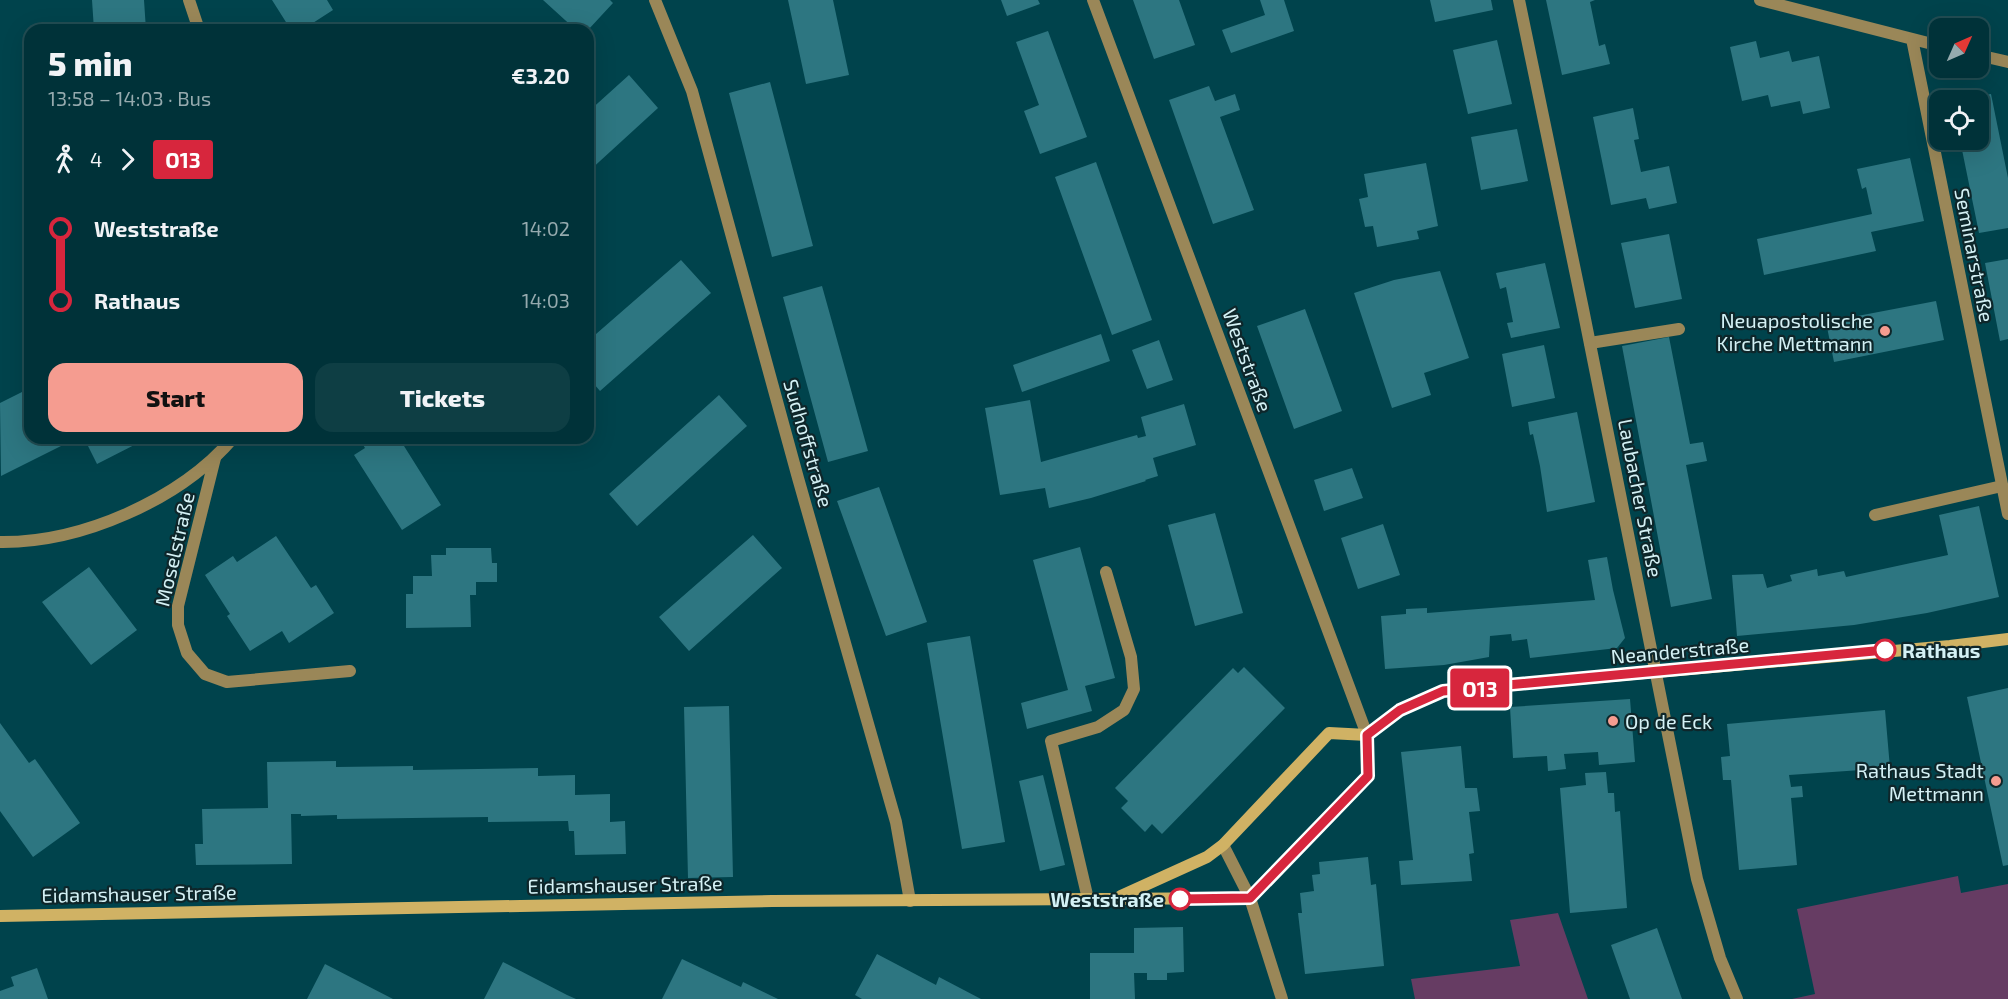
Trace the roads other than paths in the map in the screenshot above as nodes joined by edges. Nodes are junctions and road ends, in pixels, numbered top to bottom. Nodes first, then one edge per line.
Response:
1 (189, 0) edge
2 (655, 0) edge
3 (1093, 0) edge
4 (1519, 0) edge
5 (1760, 0) edge
6 (197, 24) edge
7 (1912, 39) junction
8 (1929, 43) edge
9 (1989, 58) edge
10 (2008, 62) edge
11 (1679, 329) dead end
12 (1590, 343) junction
13 (228, 444) edge
14 (215, 458) junction
15 (2002, 486) junction
16 (2008, 514) edge
17 (1875, 515) dead end
18 (0, 542) edge
19 (1106, 572) dead end
20 (2008, 639) edge
21 (351, 671) dead end
22 (1656, 671) junction
23 (1367, 735) junction
24 (1223, 845) junction
25 (1117, 897) junction
26 (1250, 898) junction
27 (1088, 899) junction
28 (910, 901) junction
29 (0, 916) edge
30 (1282, 999) edge
31 (1737, 999) edge

1 - 6 street
2 - 28 street, Sudhoffstraße
3 - 23 street, Weststraße
4 - 12 street, Laubacher Straße
5 - 7 street
7 - 8 street
7 - 15 street, Seminarstraße
9 - 10 street
11 - 12 street
12 - 22 street, Laubacher Straße
13 - 14 street, Moselstraße
14 - 18 street, Moselstraße
14 - 21 street, Moselstraße
15 - 16 street, Seminarstraße
15 - 17 street
19 - 27 street
20 - 22 street, Neanderstraße
22 - 23 street, Neanderstraße
22 - 31 street, Laubacher Straße
23 - 24 street
23 - 26 street
24 - 25 street
24 - 26 street
25 - 26 street, Eidamshauser Straße
25 - 27 street, Eidamshauser Straße
26 - 30 street
27 - 28 street, Eidamshauser Straße
28 - 29 street, Eidamshauser Straße

